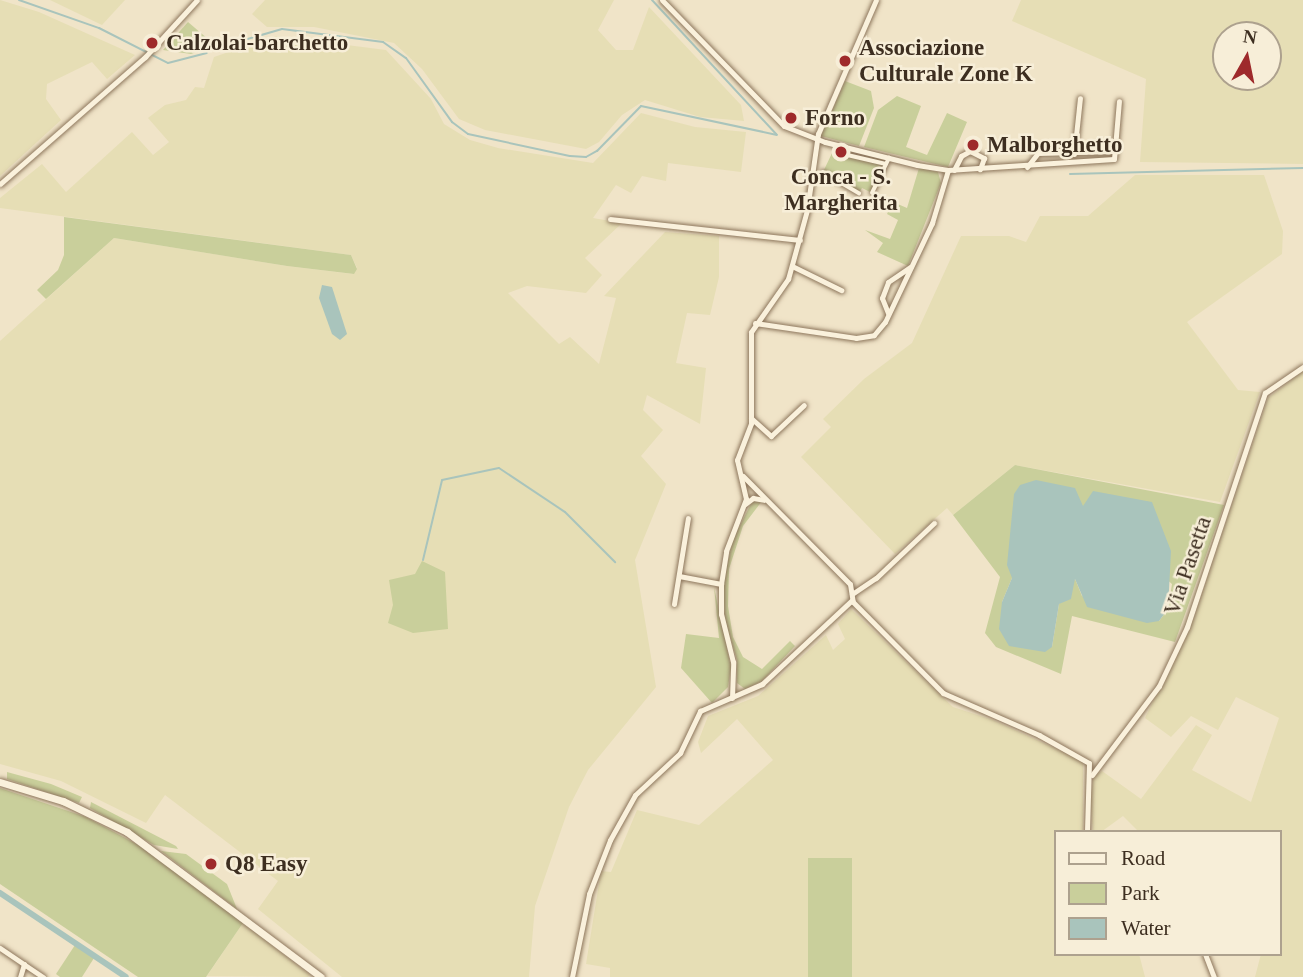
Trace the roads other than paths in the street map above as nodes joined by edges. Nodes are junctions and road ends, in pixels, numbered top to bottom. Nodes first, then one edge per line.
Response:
1 (197, 0) edge
2 (663, 0) edge
3 (876, 0) edge
4 (1080, 97) dead end
5 (1119, 101) dead end
6 (816, 140) junction
7 (1114, 151) junction
8 (1074, 152) junction
9 (839, 153) dead end
10 (1074, 160) junction
11 (887, 161) junction
12 (1027, 167) junction
13 (980, 169) junction
14 (951, 170) junction
15 (822, 172) dead end
16 (0, 184) edge
17 (859, 193) dead end
18 (872, 193) dead end
19 (610, 219) dead end
20 (800, 240) junction
21 (912, 265) junction
22 (793, 266) junction
23 (841, 290) dead end
24 (888, 317) junction
25 (755, 323) junction
26 (1303, 367) edge
27 (804, 405) dead end
28 (751, 418) junction
29 (739, 471) junction
30 (755, 490) junction
31 (746, 493) junction
32 (753, 498) junction
33 (764, 500) junction
34 (745, 504) junction
35 (688, 518) dead end
36 (934, 523) dead end
37 (679, 576) junction
38 (721, 584) junction
39 (852, 597) junction
40 (674, 604) dead end
41 (732, 698) junction
42 (1091, 775) junction
43 (0, 782) edge
44 (1087, 830) edge
45 (0, 948) edge
46 (1206, 956) edge
47 (23, 963) junction
48 (20, 977) edge
49 (43, 977) edge
50 (321, 977) edge
51 (572, 977) edge
52 (1214, 977) edge

1 - 16 street
2 - 6 street
3 - 6 street
4 - 8 street
5 - 7 street
6 - 11 street
6 - 20 street
7 - 8 street
7 - 10 street
8 - 10 street
8 - 12 street
9 - 11 street
10 - 12 street
11 - 14 street
11 - 18 street
12 - 13 street
13 - 14 street
13 - 14 street
14 - 21 street
15 - 17 street
19 - 20 street
20 - 22 street
21 - 24 street
21 - 24 street
22 - 23 street
22 - 25 street
24 - 25 street
25 - 28 street
26 - 42 street, Via Pasetta
27 - 28 street
28 - 29 street
29 - 30 street
29 - 31 street
30 - 31 street
30 - 33 street
31 - 32 street
31 - 34 street
32 - 33 street
32 - 34 street
33 - 39 street
34 - 38 street
35 - 37 street
36 - 39 street
37 - 38 street
37 - 40 street
38 - 41 street
39 - 41 street
39 - 42 street
41 - 51 street
42 - 44 street
43 - 50 main road
45 - 47 street
46 - 52 street
47 - 48 street
47 - 49 street

